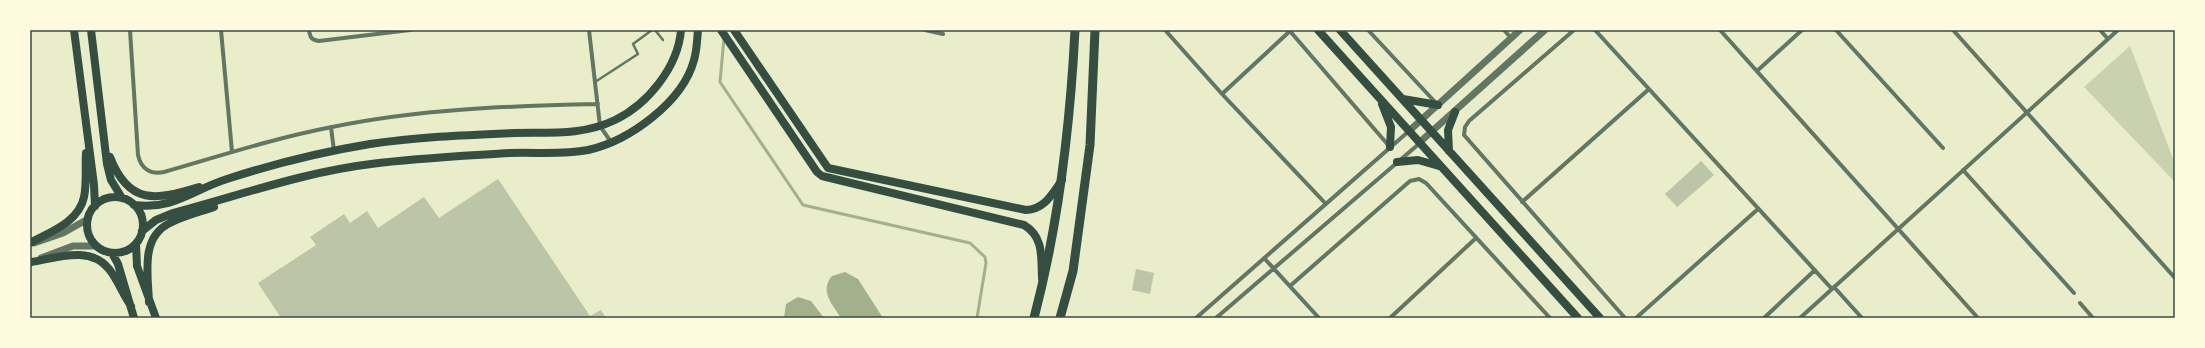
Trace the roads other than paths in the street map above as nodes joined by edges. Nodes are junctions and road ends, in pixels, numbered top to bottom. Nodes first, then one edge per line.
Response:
1 (74, 30) edge
2 (91, 30) edge
3 (130, 30) edge
4 (221, 30) edge
5 (309, 30) edge
6 (410, 30) edge
7 (589, 30) edge
8 (654, 30) edge
9 (681, 30) edge
10 (698, 30) edge
11 (721, 30) edge
12 (734, 30) edge
13 (925, 30) edge
14 (1075, 30) edge
15 (1095, 30) edge
16 (1165, 30) edge
17 (1289, 30) edge
18 (1318, 30) edge
19 (1340, 30) edge
20 (1368, 30) edge
21 (1504, 30) edge
22 (1520, 30) edge
23 (1545, 30) edge
24 (1574, 30) edge
25 (1595, 30) edge
26 (1720, 30) edge
27 (1802, 30) edge
28 (1836, 30) edge
29 (1953, 30) edge
30 (2100, 30) edge
31 (2118, 30) edge
32 (943, 34) dead end
33 (1511, 38) junction
34 (2108, 39) junction
35 (663, 40) dead end
36 (1757, 71) junction
37 (595, 82) junction
38 (1649, 89) junction
39 (1222, 94) junction
40 (1380, 98) junction
41 (1402, 99) junction
42 (598, 104) junction
43 (1438, 105) junction
44 (1455, 112) junction
45 (2026, 112) junction
46 (1421, 120) junction
47 (600, 126) junction
48 (331, 127) junction
49 (1409, 131) junction
50 (1432, 132) junction
51 (87, 141) junction
52 (104, 141) junction
53 (1420, 142) junction
54 (612, 143) junction
55 (1390, 147) junction
56 (1943, 148) dead end
57 (1449, 151) junction
58 (232, 152) junction
59 (334, 152) junction
60 (1397, 162) junction
61 (1443, 168) junction
62 (1963, 170) junction
63 (1063, 178) junction
64 (225, 180) junction
65 (122, 198) junction
66 (226, 199) junction
67 (1522, 202) junction
68 (1326, 204) junction
69 (134, 205) junction
70 (95, 206) junction
71 (1758, 209) junction
72 (88, 219) junction
73 (1899, 228) junction
74 (142, 231) junction
75 (1476, 238) junction
76 (30, 244) edge
77 (136, 244) junction
78 (96, 246) junction
79 (112, 253) junction
80 (1264, 258) junction
81 (30, 262) edge
82 (1273, 269) junction
83 (1815, 270) junction
84 (2175, 278) edge
85 (1290, 286) junction
86 (1042, 288) junction
87 (1833, 288) junction
88 (2074, 293) dead end
89 (149, 302) junction
90 (2080, 303) dead end
91 (131, 306) junction
92 (134, 318) edge
93 (156, 318) edge
94 (1034, 318) edge
95 (1060, 318) edge
96 (1196, 318) edge
97 (1216, 318) edge
98 (1319, 318) edge
99 (1390, 318) edge
100 (1550, 318) edge
101 (1578, 318) edge
102 (1600, 318) edge
103 (1625, 318) edge
104 (1636, 318) edge
105 (1764, 318) edge
106 (1800, 318) edge
107 (1862, 318) edge
108 (1978, 318) edge
109 (2093, 318) edge

1 - 51 main road
2 - 52 main road
3 - 58 street
4 - 58 street
5 - 6 street
7 - 37 street
8 - 35 lane
8 - 37 lane
9 - 47 main road
10 - 54 main road
11 - 86 main road
12 - 63 main road
13 - 32 street
14 - 63 highway
15 - 95 highway
16 - 39 street
17 - 39 street
17 - 55 street
18 - 40 main road
19 - 41 main road
20 - 43 street
21 - 33 street
22 - 33 street
23 - 44 street
24 - 67 street
25 - 38 street
26 - 36 street
27 - 36 street
28 - 56 street
29 - 45 street
30 - 34 street
31 - 34 street
33 - 43 street
34 - 45 street
36 - 73 street
37 - 42 street
38 - 67 street
38 - 71 street
39 - 68 street
40 - 49 main road
40 - 55 main road
41 - 43 main road
41 - 46 main road
42 - 47 street
42 - 48 street
43 - 46 street
44 - 50 street
44 - 57 main road
45 - 62 street
45 - 84 street
46 - 49 street
46 - 50 main road
47 - 54 street
47 - 59 main road
48 - 58 street
48 - 59 street
49 - 53 main road
49 - 55 street
50 - 53 street
50 - 57 main road
51 - 70 main road
51 - 76 main road
52 - 64 main road
52 - 65 main road
53 - 60 street
53 - 61 main road
54 - 66 main road
55 - 68 street
57 - 102 main road
59 - 64 main road
60 - 61 main road
60 - 82 street
61 - 101 main road
62 - 73 street
62 - 88 street
63 - 86 highway
64 - 69 main road
65 - 69 main road
65 - 70 main road
66 - 74 main road
66 - 89 main road
67 - 103 street
68 - 80 street
69 - 74 main road
70 - 72 main road
71 - 83 street
71 - 104 street
72 - 76 street
72 - 78 main road
73 - 87 street
73 - 108 street
74 - 77 main road
75 - 85 street
75 - 99 street
75 - 100 street
77 - 79 main road
77 - 89 main road
78 - 79 main road
78 - 81 street
79 - 91 main road
80 - 82 street
80 - 96 street
81 - 91 main road
82 - 85 street
82 - 97 street
83 - 87 street
83 - 105 street
85 - 98 street
86 - 94 highway
87 - 106 street
87 - 107 street
89 - 93 main road
90 - 109 street
91 - 92 main road

